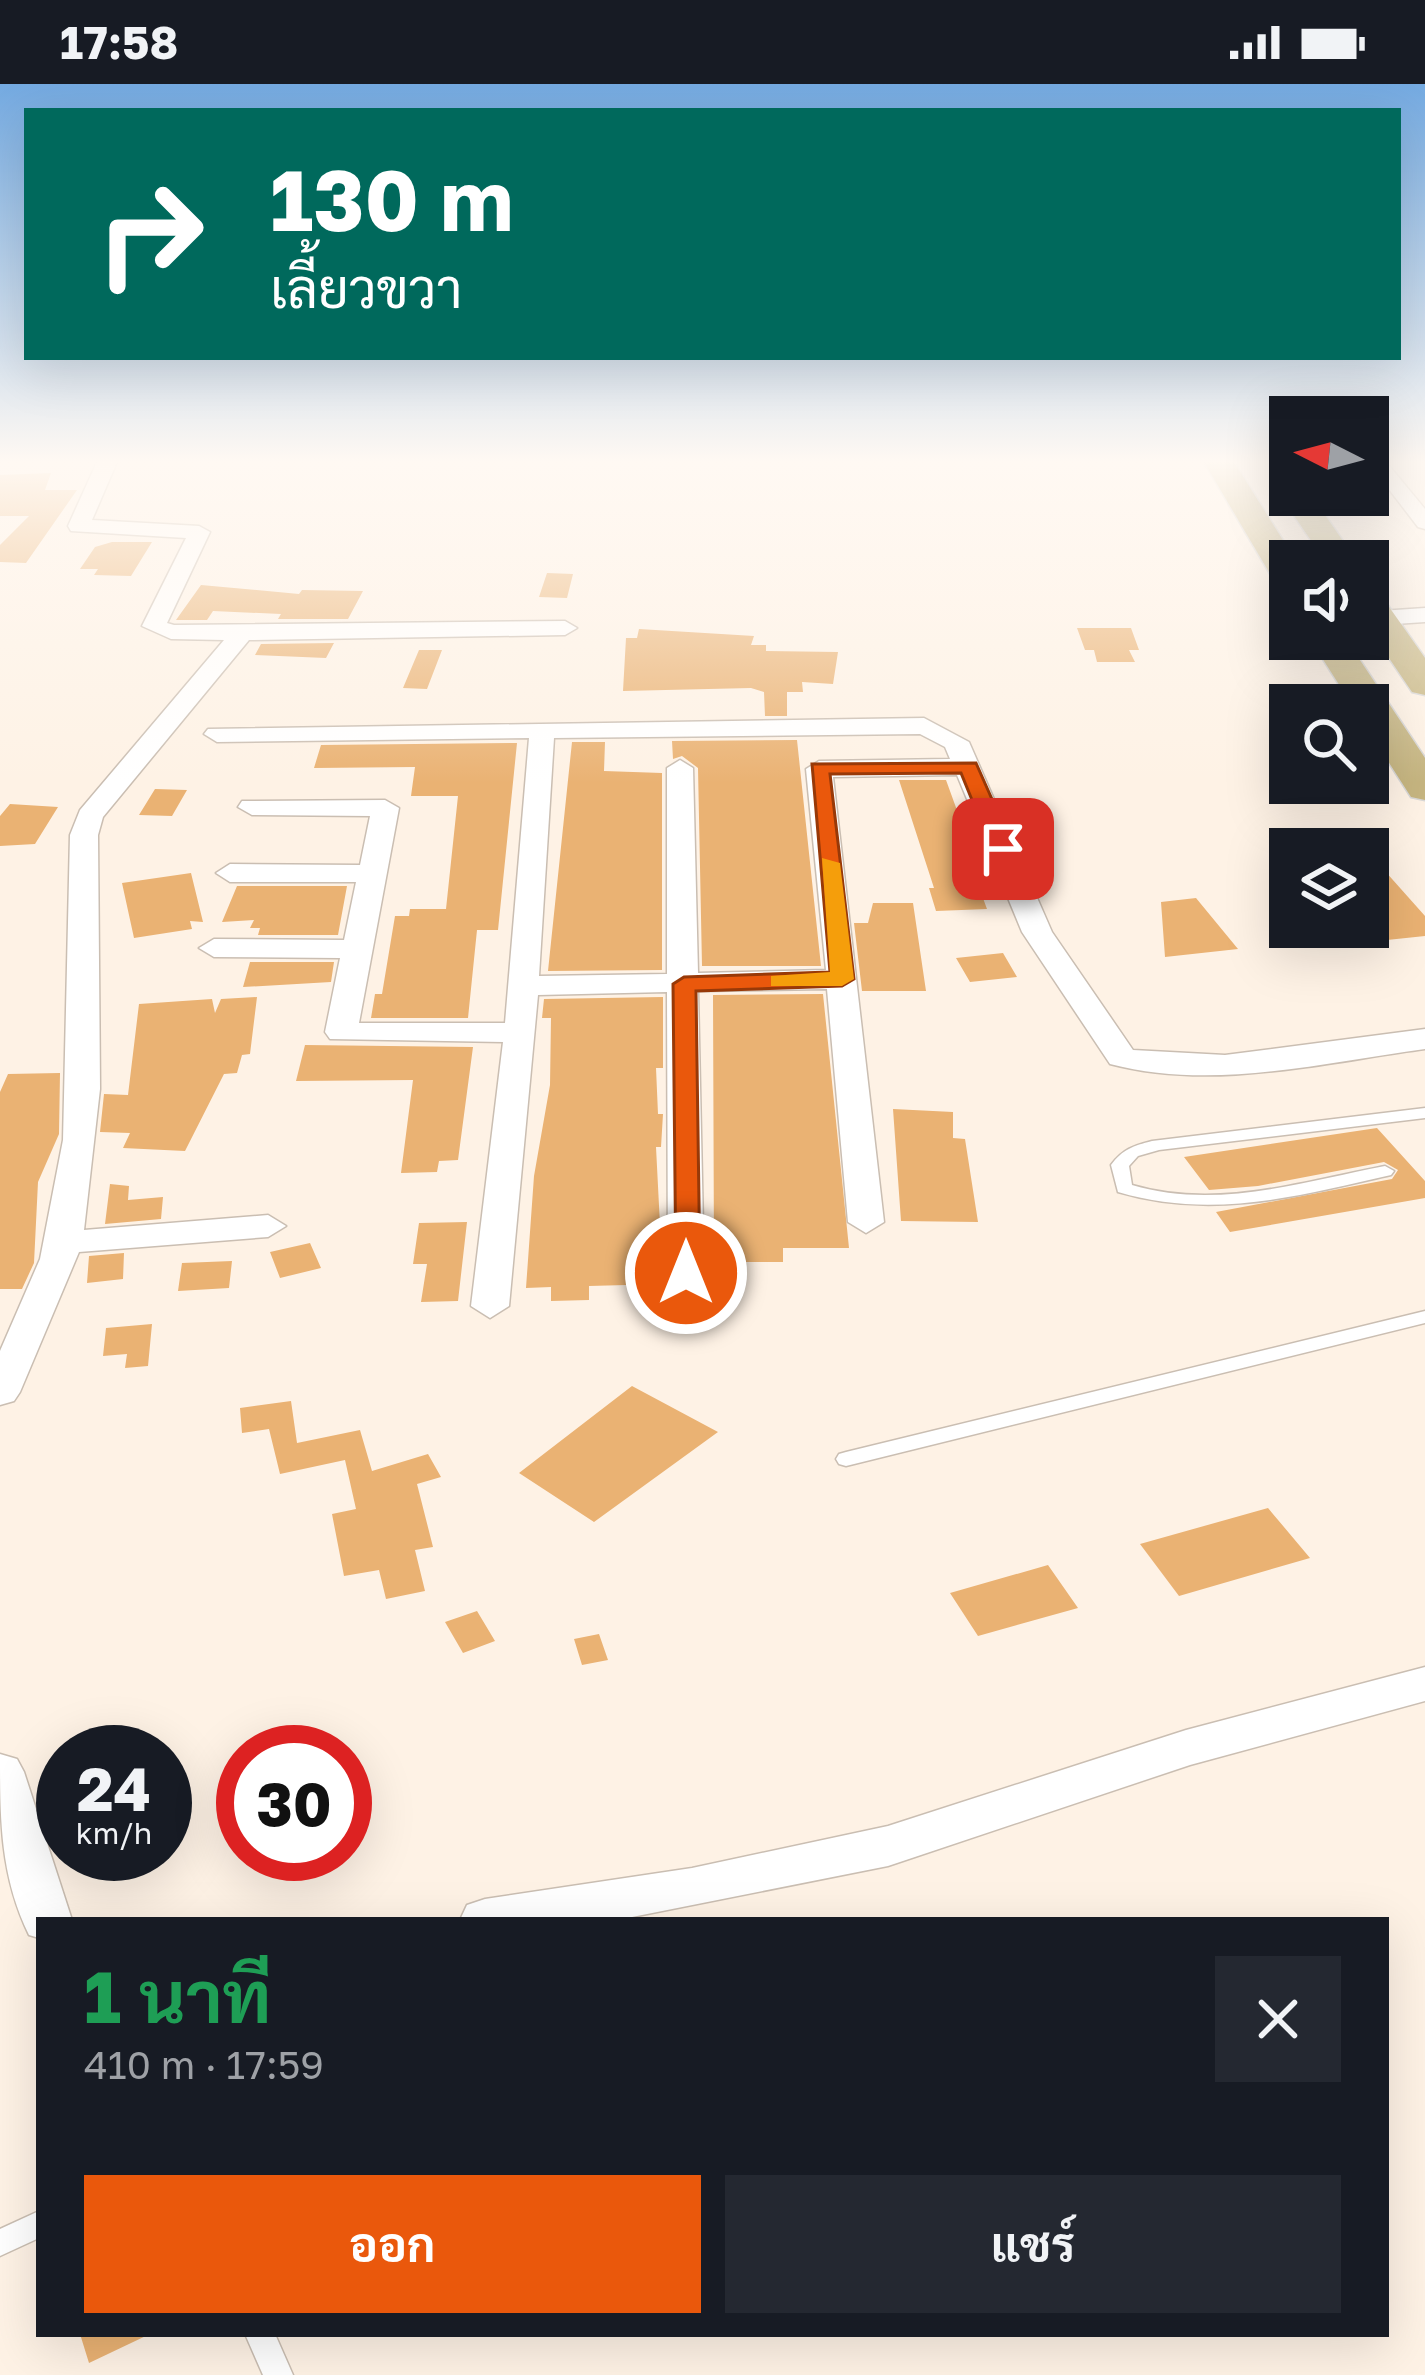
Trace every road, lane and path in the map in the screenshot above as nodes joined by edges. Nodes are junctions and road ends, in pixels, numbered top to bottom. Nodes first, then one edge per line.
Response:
1 (181, 569) edge
2 (1389, 611) edge
3 (1425, 615) edge
4 (565, 628) dead end
5 (1389, 631) edge
6 (242, 633) junction
7 (1342, 660) edge
8 (1425, 684) edge
9 (542, 732) junction
10 (217, 734) dead end
11 (680, 767) dead end
12 (969, 767) junction
13 (1425, 788) edge
14 (252, 807) dead end
15 (230, 873) dead end
16 (370, 874) junction
17 (214, 948) dead end
18 (359, 949) junction
19 (842, 979) junction
20 (684, 984) junction
21 (523, 986) junction
22 (520, 1033) junction
23 (1425, 1039) edge
24 (1425, 1112) edge
25 (1385, 1171) dead end
26 (866, 1222) dead end
27 (268, 1226) dead end
28 (64, 1242) junction
29 (686, 1273) dead end
30 (490, 1306) dead end
31 (1425, 1317) edge
32 (0, 1392) edge
33 (846, 1459) dead end
34 (1425, 1684) edge
35 (0, 1772) edge
36 (46, 1917) edge
37 (504, 1917) edge
38 (36, 2225) edge
39 (0, 2243) edge
40 (261, 2337) edge
41 (278, 2375) edge

1 - 6 street
2 - 3 street
4 - 6 street
5 - 8 main road
6 - 28 street
7 - 13 main road
9 - 10 street
9 - 12 street
9 - 21 street
11 - 20 street
12 - 19 street
12 - 23 street
14 - 16 street
15 - 16 street
16 - 18 street
17 - 18 street
18 - 22 street
19 - 20 street
19 - 26 street
20 - 21 street
20 - 29 street
21 - 22 street
22 - 30 street
24 - 25 lane
27 - 28 street
28 - 32 street
31 - 33 lane
34 - 37 street
35 - 36 street
38 - 39 lane
40 - 41 lane

